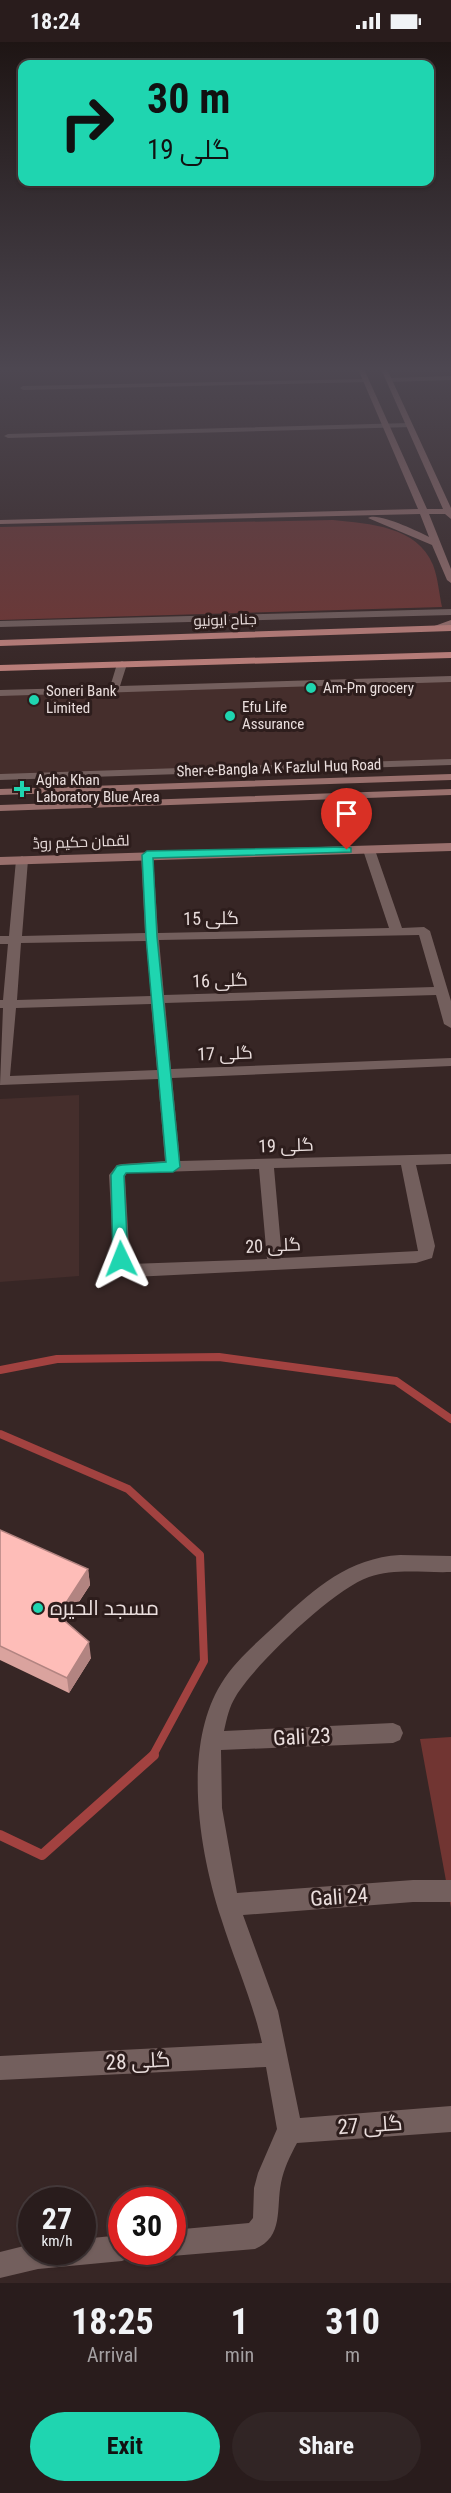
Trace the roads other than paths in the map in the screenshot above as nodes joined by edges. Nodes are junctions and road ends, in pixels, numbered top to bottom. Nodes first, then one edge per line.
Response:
1 (407, 474) edge
2 (432, 474) edge
3 (422, 507) junction
4 (449, 509) edge
5 (0, 513) edge
6 (350, 514) junction
7 (0, 522) edge
8 (436, 543) junction
9 (451, 580) edge
10 (451, 612) edge
11 (0, 624) edge
12 (451, 625) edge
13 (0, 642) edge
14 (451, 655) edge
15 (122, 664) junction
16 (0, 668) edge
17 (451, 679) edge
18 (114, 690) junction
19 (0, 693) edge
20 (451, 762) edge
21 (90, 774) junction
22 (0, 777) edge
23 (451, 777) edge
24 (88, 789) junction
25 (0, 792) edge
26 (451, 792) edge
27 (85, 805) junction
28 (0, 808) edge
29 (451, 847) edge
30 (369, 850) junction
31 (147, 855) junction
32 (22, 860) junction
33 (0, 861) edge
34 (397, 932) junction
35 (152, 937) junction
36 (0, 940) edge
37 (16, 940) junction
38 (441, 991) junction
39 (159, 999) junction
40 (5, 1004) edge
41 (451, 1024) edge
42 (451, 1062) edge
43 (163, 1074) junction
44 (1, 1080) edge
45 (451, 1159) edge
46 (407, 1160) junction
47 (266, 1165) junction
48 (173, 1167) junction
49 (275, 1264) junction
50 (122, 1268) joint
51 (448, 1564) edge
52 (393, 1733) dead end
53 (211, 1742) junction
54 (451, 1891) edge
55 (228, 1905) junction
56 (276, 2054) junction
57 (0, 2068) edge
58 (451, 2119) edge
59 (290, 2131) junction
60 (186, 2242) edge
61 (108, 2249) edge
62 (0, 2265) edge

1 - 3 main road
2 - 4 main road
3 - 4 main road
3 - 5 main road
3 - 6 main road
3 - 8 main road
6 - 7 main road
6 - 8 main road
8 - 9 main road
10 - 11 street
12 - 13 main road, جناح ایونیو
14 - 15 main road
15 - 16 main road
15 - 18 street
17 - 18 street
18 - 19 street
20 - 21 street
21 - 22 street
21 - 24 street
23 - 24 main road, Sher-e-Bangla A K Fazlul Huq Road
24 - 25 main road, Sher-e-Bangla A K Fazlul Huq Road
24 - 27 main road
26 - 27 main road, Sher-e-Bangla A K Fazlul Huq Road
27 - 28 main road, Sher-e-Bangla A K Fazlul Huq Road
29 - 30 main road, لقمان حکیم روڈ
30 - 31 main road, لقمان حکیم روڈ
30 - 34 street
31 - 32 main road, لقمان حکیم روڈ
31 - 35 street
32 - 33 main road, لقمان حکیم روڈ
32 - 37 street
34 - 35 street, گلی 15
34 - 38 street, گلی 15
35 - 37 street, گلی 15
35 - 39 street
36 - 37 street, گلی 15
37 - 40 street
38 - 39 street, گلی 16
38 - 41 street
39 - 40 street, گلی 16
39 - 43 street
40 - 44 street
42 - 43 street, گلی 17
43 - 44 street, گلی 17
43 - 48 street
45 - 46 street, گلی 19
46 - 47 street, گلی 19
46 - 49 street, گلی 20
47 - 48 street, گلی 19
47 - 49 street
48 - 50 street, گلی 19
49 - 50 street, گلی 20
51 - 53 street
52 - 53 street, Gali 23
53 - 55 street
54 - 55 street, Gali 24
55 - 56 street
56 - 57 street, گلی 28
56 - 59 street
58 - 59 street, گلی 27
59 - 60 street
61 - 62 street

